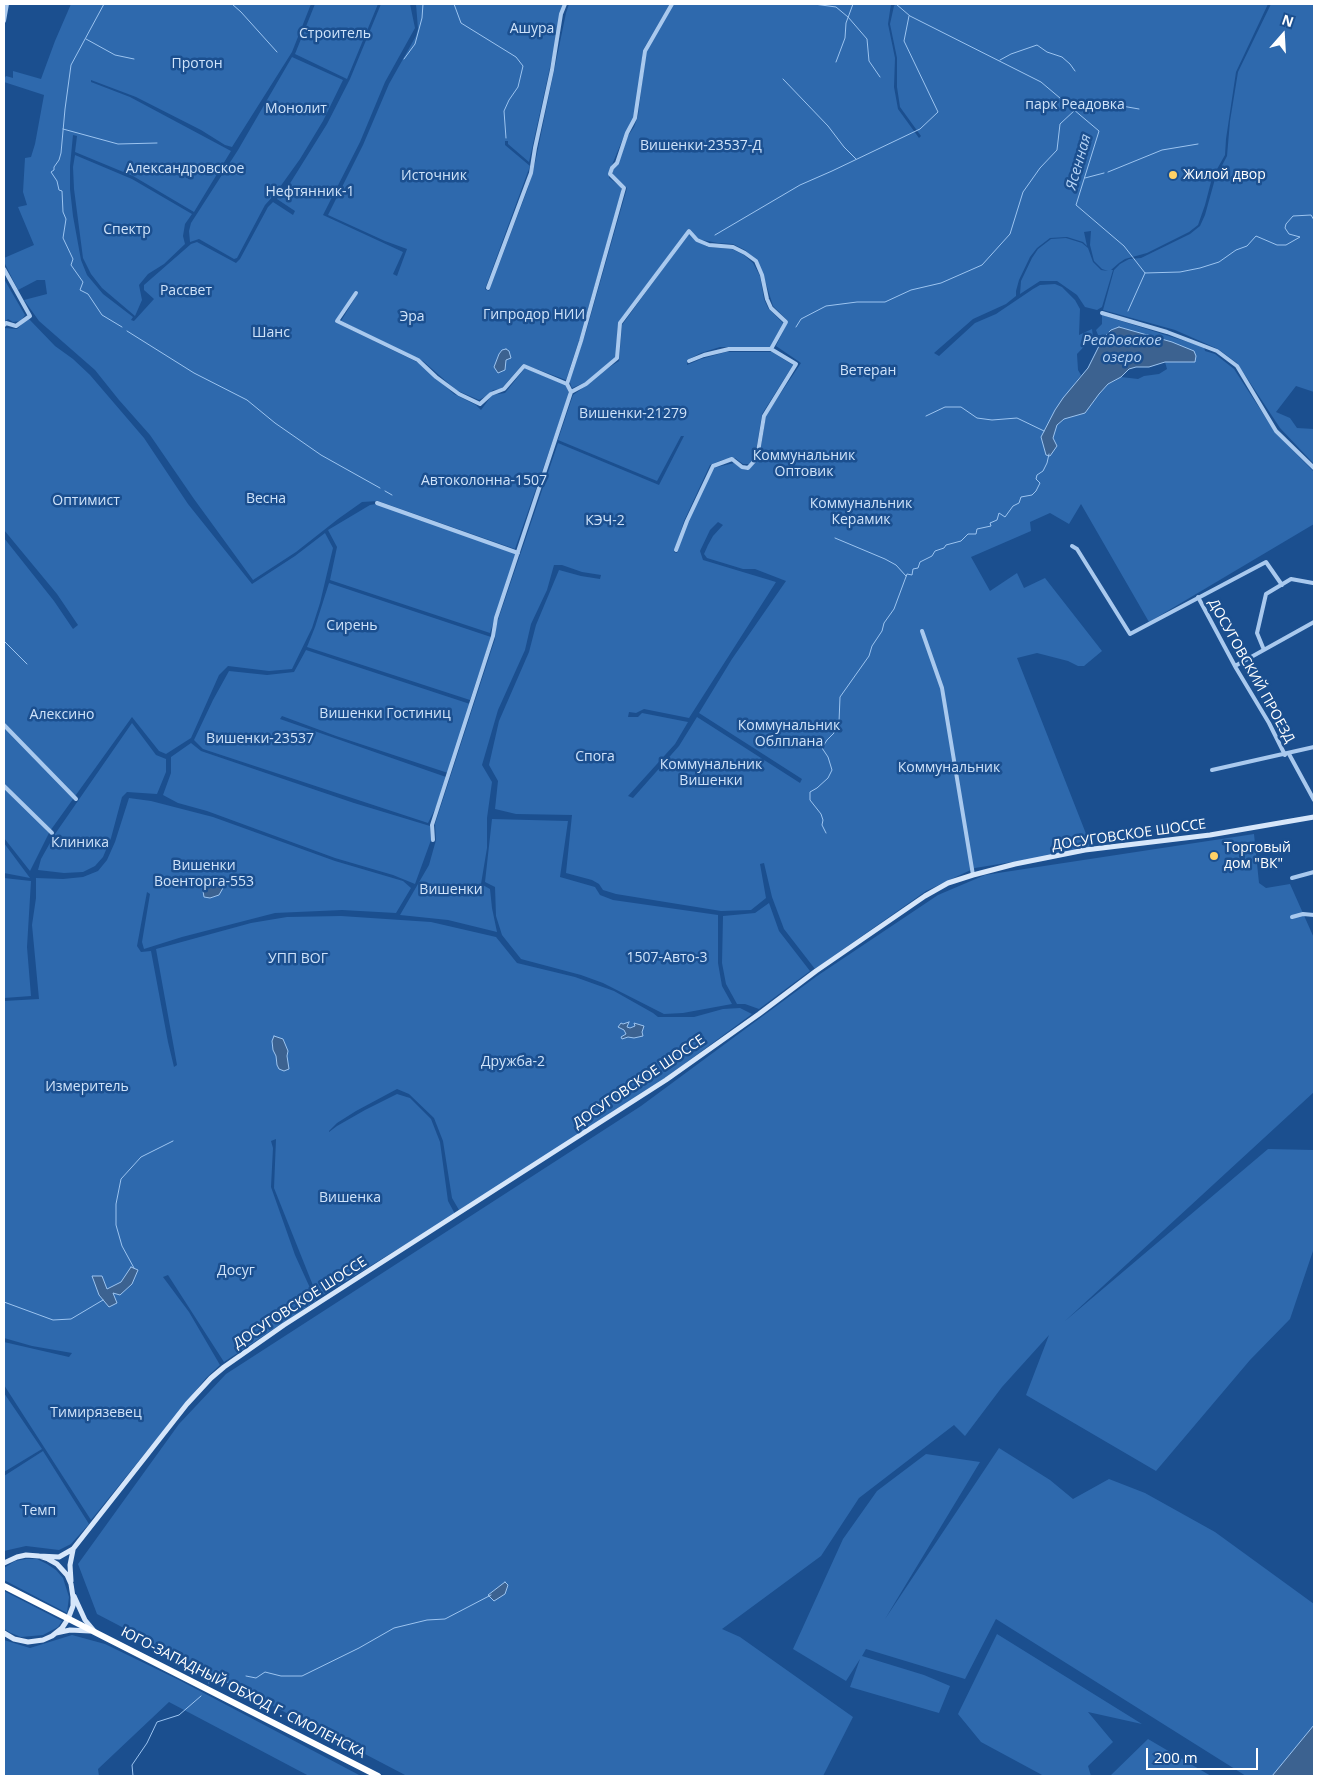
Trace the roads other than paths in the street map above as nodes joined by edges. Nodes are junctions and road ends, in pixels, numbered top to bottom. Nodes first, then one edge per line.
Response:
1 (7, 4) edge
2 (565, 4) edge
3 (672, 4) edge
4 (4, 21) edge
5 (4, 269) edge
6 (488, 288) dead end
7 (356, 293) dead end
8 (1102, 313) dead end
9 (4, 325) edge
10 (771, 349) junction
11 (689, 361) dead end
12 (567, 384) junction
13 (571, 392) junction
14 (1314, 468) edge
15 (377, 504) dead end
16 (1072, 546) dead end
17 (676, 550) dead end
18 (518, 552) junction
19 (1314, 583) edge
20 (1282, 585) junction
21 (1198, 597) junction
22 (1314, 622) edge
23 (922, 631) dead end
24 (1264, 650) junction
25 (1235, 666) junction
26 (4, 725) edge
27 (1314, 747) edge
28 (1287, 754) junction
29 (1212, 770) dead end
30 (4, 786) edge
31 (76, 799) dead end
32 (1314, 800) edge
33 (1314, 817) edge
34 (52, 833) dead end
35 (433, 840) dead end
36 (1314, 872) edge
37 (973, 875) junction
38 (1292, 878) dead end
39 (1314, 915) edge
40 (1292, 917) dead end
41 (74, 1549) junction
42 (39, 1556) junction
43 (4, 1564) edge
44 (71, 1584) junction
45 (4, 1586) edge
46 (73, 1593) junction
47 (68, 1619) junction
48 (95, 1632) junction
49 (56, 1633) junction
50 (6, 1635) edge
51 (378, 1776) edge

1 - 4 street
2 - 6 street
3 - 12 street
5 - 9 street
7 - 12 street
8 - 14 street
10 - 11 street
10 - 13 street
10 - 17 street
12 - 13 street
13 - 18 street
15 - 18 street
16 - 21 street
18 - 35 street
19 - 20 street
20 - 21 street
20 - 24 street
21 - 25 street, ДОСУГОВСКИЙ ПРОЕЗД
22 - 24 street
23 - 37 street
24 - 25 street
25 - 28 street, ДОСУГОВСКИЙ ПРОЕЗД
26 - 31 street
27 - 28 street
28 - 29 street
28 - 32 street, ДОСУГОВСКИЙ ПРОЕЗД
30 - 34 street
33 - 37 main road, ДОСУГОВСКОЕ ШОССЕ
36 - 38 street
37 - 41 main road, ДОСУГОВСКОЕ ШОССЕ
39 - 40 street
41 - 42 main road
41 - 44 main road
42 - 43 main road
42 - 44 main road
44 - 46 main road
45 - 47 highway, ЮГО-ЗАПАДНЫЙ ОБХОД Г. СМОЛЕНСКА
46 - 47 main road
46 - 48 main road
47 - 48 highway, ЮГО-ЗАПАДНЫЙ ОБХОД Г. СМОЛЕНСКА
47 - 49 main road
48 - 49 main road
48 - 51 highway, ЮГО-ЗАПАДНЫЙ ОБХОД Г. СМОЛЕНСКА
49 - 50 main road

